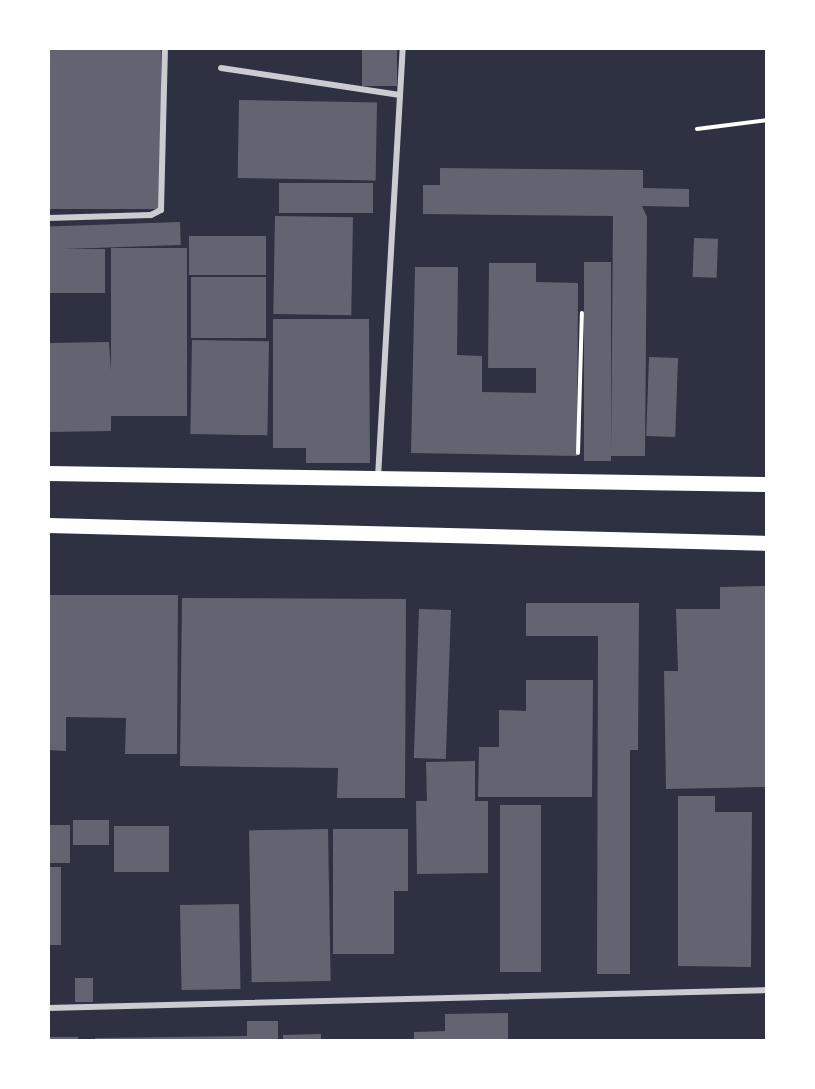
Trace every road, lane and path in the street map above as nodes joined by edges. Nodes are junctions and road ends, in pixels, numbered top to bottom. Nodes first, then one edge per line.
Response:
1 (165, 48) edge
2 (403, 48) edge
3 (221, 68) dead end
4 (400, 95) junction
5 (767, 120) edge
6 (697, 129) dead end
7 (48, 218) edge
8 (582, 313) dead end
9 (48, 473) edge
10 (378, 477) junction
11 (577, 481) junction
12 (767, 484) edge
13 (48, 525) edge
14 (767, 543) edge
15 (767, 990) edge
16 (48, 1008) edge

1 - 7 street
2 - 4 street
3 - 4 street
4 - 10 street
5 - 6 path
8 - 11 path
9 - 10 main road
10 - 11 main road
11 - 12 main road
13 - 14 main road
15 - 16 street

